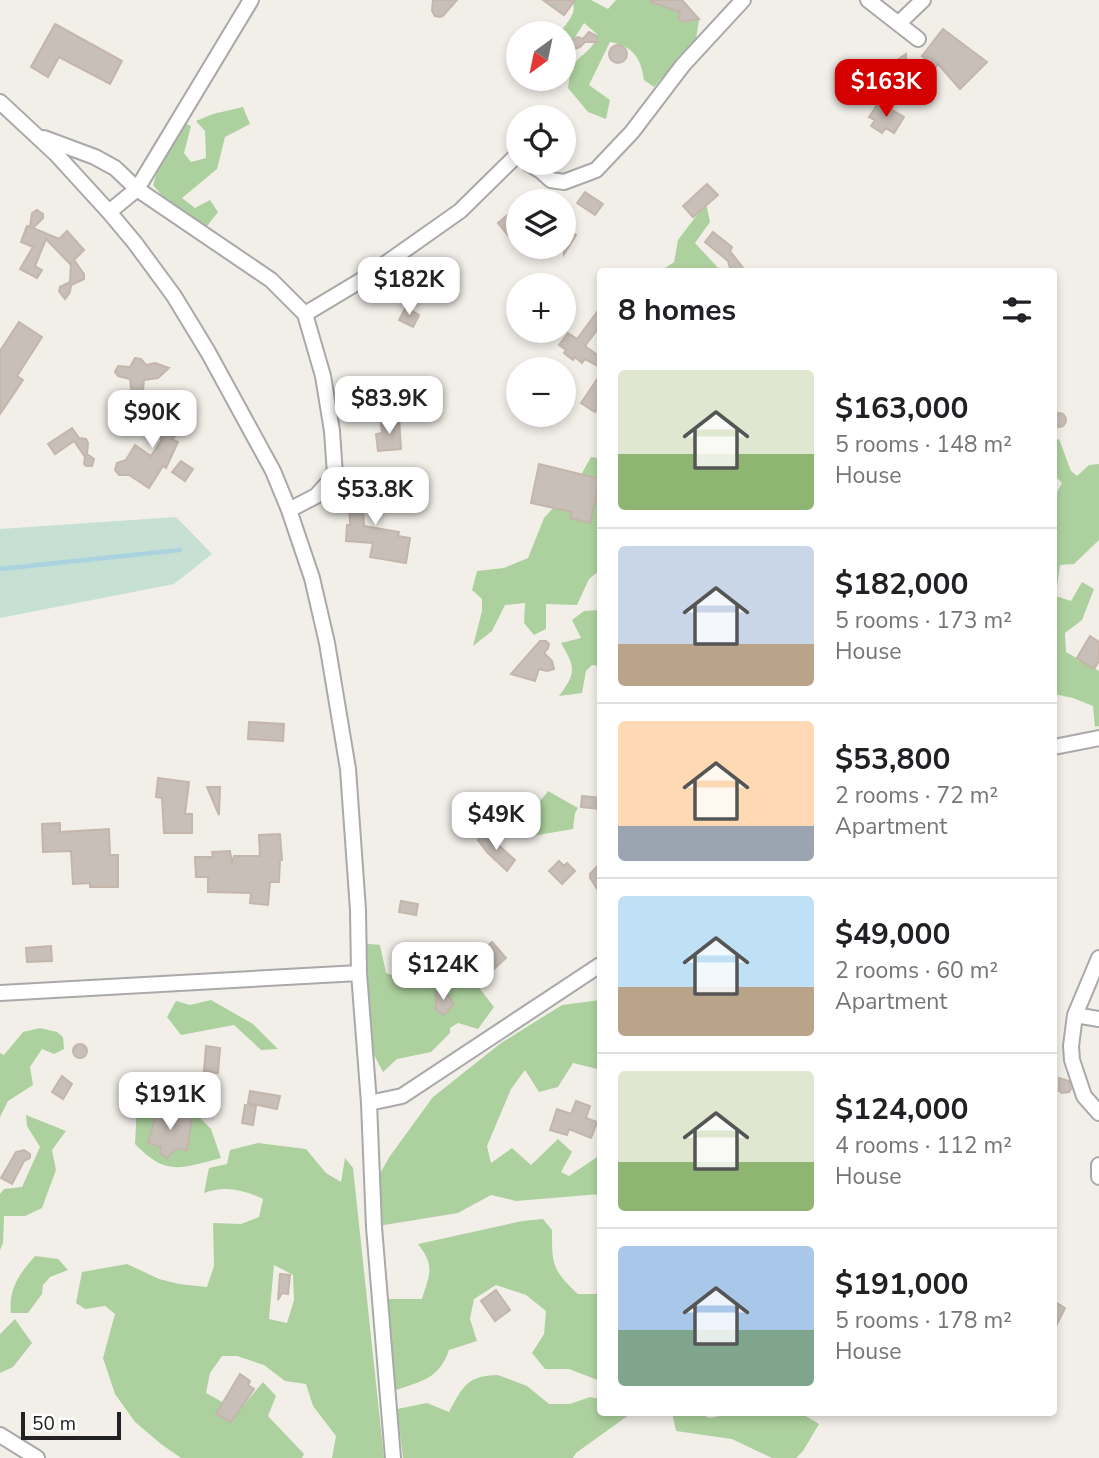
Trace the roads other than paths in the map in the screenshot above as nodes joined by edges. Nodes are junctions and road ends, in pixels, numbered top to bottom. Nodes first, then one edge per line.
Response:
1 (251, 0) edge
2 (743, 0) edge
3 (868, 0) edge
4 (923, 0) edge
5 (899, 23) junction
6 (918, 39) dead end
7 (0, 102) edge
8 (37, 136) junction
9 (506, 166) edge
10 (544, 175) edge
11 (137, 189) junction
12 (109, 212) junction
13 (305, 314) junction
14 (289, 510) junction
15 (1099, 738) edge
16 (1057, 746) edge
17 (1099, 958) edge
18 (597, 967) edge
19 (359, 973) junction
20 (0, 993) edge
21 (1074, 1015) junction
22 (1099, 1019) edge
23 (369, 1103) junction
24 (1099, 1113) edge
25 (1099, 1165) edge
26 (1099, 1177) edge
27 (0, 1435) edge
28 (37, 1458) edge
29 (393, 1458) edge

1 - 11 street
2 - 10 street
3 - 5 street
4 - 5 street
5 - 6 street
7 - 8 street
8 - 11 street
8 - 12 street
9 - 13 street
11 - 12 street
11 - 13 street
12 - 14 street
13 - 14 street
14 - 19 street
15 - 16 street
17 - 21 street
18 - 23 street
19 - 20 street
19 - 23 street
21 - 22 street
21 - 24 street
23 - 29 street
25 - 26 street
27 - 28 street

